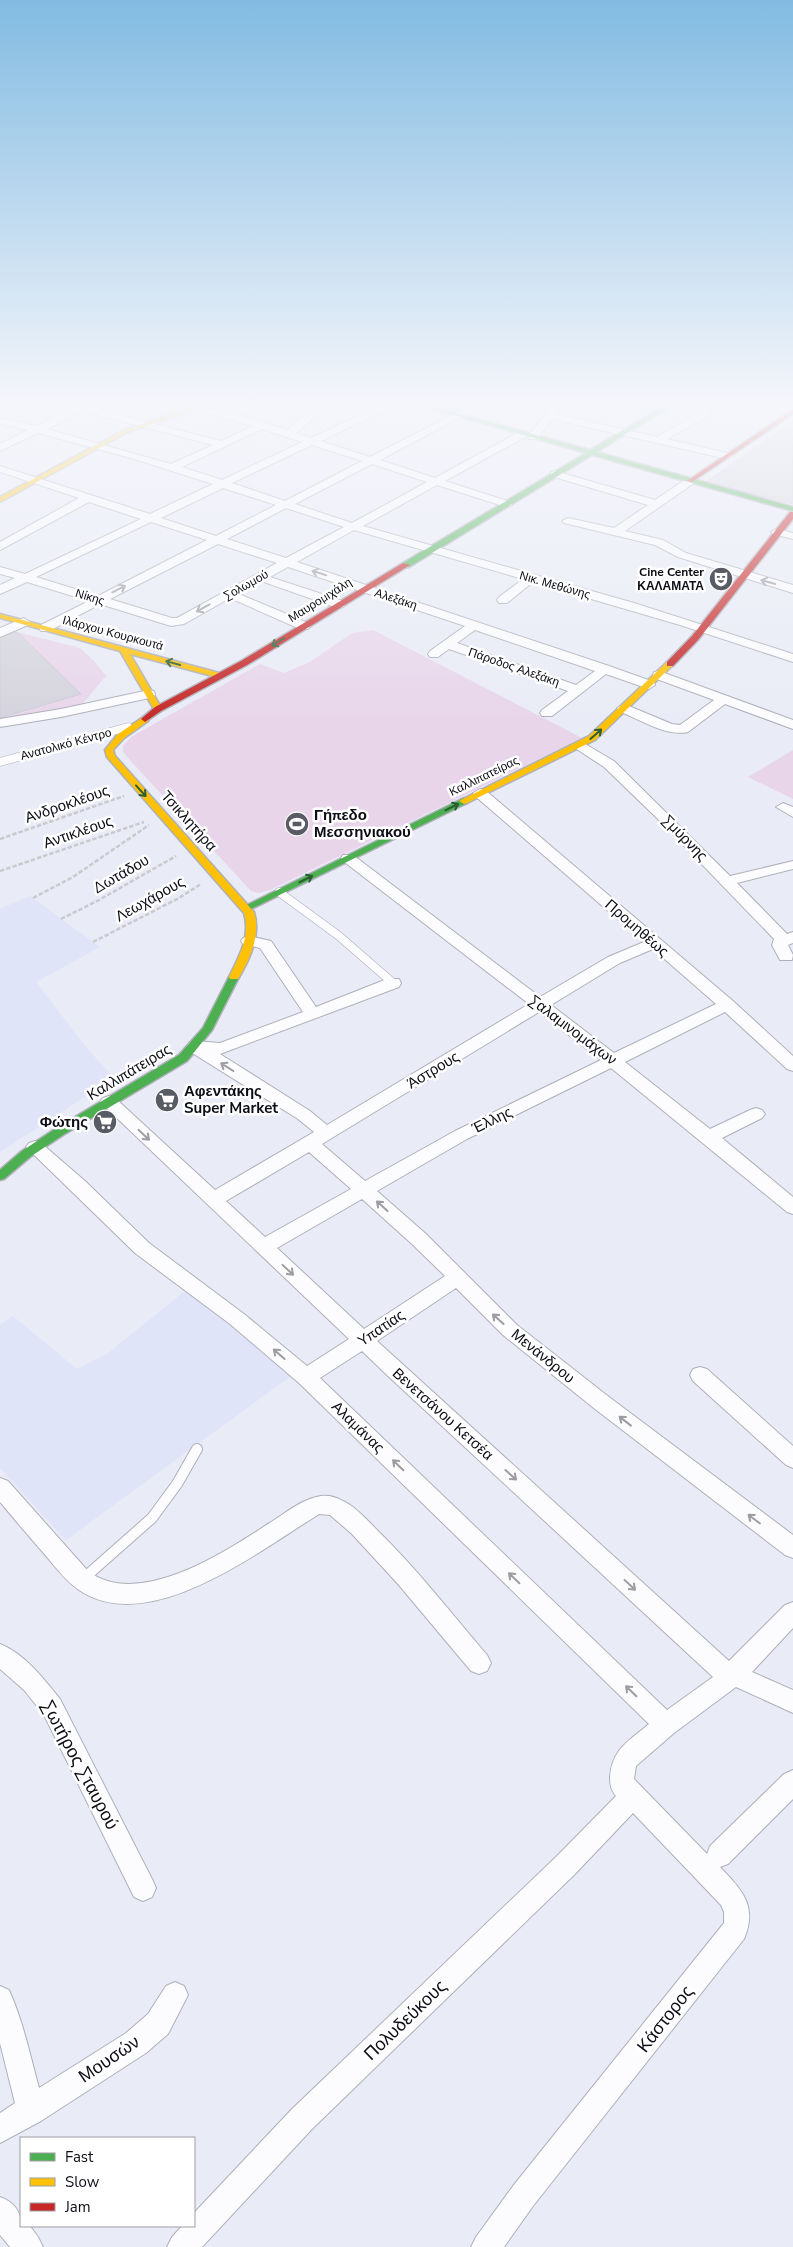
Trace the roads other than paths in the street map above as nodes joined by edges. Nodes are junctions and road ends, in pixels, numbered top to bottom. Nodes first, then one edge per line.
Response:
1 (64, 512) edge
2 (134, 512) edge
3 (165, 512) edge
4 (270, 512) edge
5 (310, 512) edge
6 (380, 512) edge
7 (493, 512) edge
8 (646, 512) edge
9 (793, 514) edge
10 (152, 518) junction
11 (568, 521) dead end
12 (354, 526) junction
13 (777, 532) junction
14 (615, 533) junction
15 (793, 536) edge
16 (216, 539) junction
17 (0, 548) edge
18 (431, 549) junction
19 (287, 563) junction
20 (0, 570) edge
21 (744, 575) junction
22 (260, 577) junction
23 (25, 578) junction
24 (531, 578) junction
25 (365, 588) junction
26 (793, 589) edge
27 (0, 590) edge
28 (230, 594) junction
29 (99, 600) junction
30 (503, 600) dead end
31 (339, 604) junction
32 (0, 616) edge
33 (180, 621) joint
34 (24, 622) junction
35 (474, 625) junction
36 (304, 626) junction
37 (44, 628) junction
38 (703, 628) junction
39 (0, 633) edge
40 (448, 644) junction
41 (123, 649) junction
42 (434, 654) dead end
43 (793, 658) edge
44 (605, 670) junction
45 (660, 675) junction
46 (220, 676) junction
47 (649, 685) junction
48 (579, 690) junction
49 (149, 694) junction
50 (724, 699) junction
51 (624, 708) junction
52 (158, 709) junction
53 (547, 713) dead end
54 (0, 723) edge
55 (132, 726) junction
56 (793, 726) edge
57 (580, 745) junction
58 (109, 754) joint
59 (0, 762) edge
60 (480, 793) junction
61 (348, 858) junction
62 (793, 865) edge
63 (727, 881) junction
64 (279, 892) junction
65 (246, 908) junction
66 (788, 938) edge
67 (249, 940) junction
68 (654, 943) junction
69 (786, 957) dead end
70 (393, 983) joint
71 (540, 1005) junction
72 (727, 1005) junction
73 (312, 1013) junction
74 (195, 1046) junction
75 (612, 1060) junction
76 (793, 1065) edge
77 (109, 1102) junction
78 (756, 1114) dead end
79 (709, 1137) junction
80 (318, 1138) junction
81 (35, 1148) junction
82 (0, 1176) edge
83 (364, 1190) junction
84 (212, 1200) junction
85 (793, 1208) edge
86 (264, 1247) junction
87 (457, 1278) junction
88 (363, 1340) junction
89 (700, 1375) dead end
90 (306, 1377) junction
91 (197, 1449) dead end
92 (793, 1459) edge
93 (0, 1486) edge
94 (793, 1548) edge
95 (83, 1579) junction
96 (793, 1612) edge
97 (0, 1655) edge
98 (479, 1663) dead end
99 (733, 1676) junction
100 (793, 1702) edge
101 (666, 1725) junction
102 (793, 1782) edge
103 (633, 1796) junction
104 (719, 1855) dead end
105 (144, 1888) dead end
106 (175, 1995) dead end
107 (0, 1999) edge
108 (31, 2111) junction
109 (0, 2129) edge
110 (0, 2211) edge
111 (28, 2247) edge
112 (182, 2247) edge
113 (486, 2247) edge

1 - 17 street
2 - 10 street, Αλεξάκη
3 - 10 street
4 - 16 street
5 - 12 street, Νικ. Μεθώνης
6 - 12 street, Σολωμού
7 - 18 main road, Μαυρομιχάλη
8 - 14 street
9 - 13 main road
10 - 16 street, Αλεξάκη
10 - 23 street
11 - 14 street
12 - 18 street, Νικ. Μεθώνης
12 - 19 street, Σολωμού
13 - 15 street
13 - 21 main road
14 - 21 street
16 - 19 street, Αλεξάκη
29 -> 16 street
18 - 24 street, Νικ. Μεθώνης
18 - 25 main road, Μαυρομιχάλη
19 - 22 street, Σολωμού
25 -> 19 street, Αλεξάκη
20 - 23 street, Νίκης
26 -> 21 street
21 - 38 main road
22 - 28 street, Σολωμού
22 - 31 street
23 - 27 street
23 - 29 street, Νίκης
24 - 30 street
24 - 38 street, Νικ. Μεθώνης
25 - 31 main road, Μαυρομιχάλη
25 - 35 street, Αλεξάκη
28 -> 33 street, Σολωμού
28 - 36 street
29 - 33 street, Νίκης
29 - 37 street
31 - 36 main road, Μαυρομιχάλη
32 - 34 main road, Ιλάρχου Κουρκουτά
34 - 37 main road, Ιλάρχου Κουρκουτά
34 - 39 street
35 - 40 street
35 - 44 street, Αλεξάκη
36 -> 46 main road, Μαυρομιχάλη
37 - 41 main road, Ιλάρχου Κουρκουτά
38 - 43 street, Νικ. Μεθώνης
38 - 45 main road, Καλλιπατείρας
40 - 42 street
40 - 48 street, Πάροδος Αλεξάκη
46 -> 41 main road, Ιλάρχου Κουρκουτά
41 - 49 main road
44 - 47 street, Αλεξάκη
44 - 48 street
45 - 47 main road, Καλλιπατείρας
45 - 50 street
46 - 52 main road, Μαυρομιχάλη
47 - 51 main road, Καλλιπατείρας
48 - 53 street
49 - 52 main road
49 - 54 street
50 - 51 street
50 - 56 street
57 -> 51 main road, Καλλιπατείρας
52 - 55 main road, Μαυρομιχάλη
55 - 58 main road, Μαυρομιχάλη
55 - 59 lane, Ανατολικό Κέντρο
57 - 60 main road, Καλλιπατείρας
57 - 63 street, Σμύρνης
58 -> 65 main road, Τσικλητήρα
61 -> 60 main road, Καλλιπατείρας
60 - 68 street, Προμηθέως
64 -> 61 main road, Καλλιπατείρας
61 - 71 street, Σαλαμινομάχων
62 - 63 street
63 - 66 street, Σμύρνης
64 - 65 main road, Καλλιπατείρας
64 - 70 lane
65 - 67 main road, Καλλιπάτειρας
66 - 69 street
67 - 73 street
67 - 74 main road, Καλλιπάτειρας
68 - 71 street, Άστρους
68 - 72 street, Προμηθέως
70 - 73 street
71 - 75 street, Σαλαμινομάχων
71 - 80 street, Άστρους
72 - 75 street, Έλλης
72 - 76 street, Προμηθέως
73 - 74 street
74 - 77 main road, Καλλιπάτειρας
80 -> 74 street, Μενάνδρου
75 - 79 street, Σαλαμινομάχων
75 - 83 street, Έλλης
77 - 81 main road, Καλλιπάτειρας
77 -> 84 street, Βενετσάνου Κετσέα
78 - 79 street
79 - 85 street, Σαλαμινομάχων
80 - 83 street, Μενάνδρου
80 - 84 street, Άστρους
81 - 82 main road, Καλλιπάτειρας
90 -> 81 street, Αλαμάνας
83 - 86 street, Έλλης
87 -> 83 street, Μενάνδρου
84 - 86 street, Βενετσάνου Κετσέα
86 -> 88 street, Βενετσάνου Κετσέα
87 - 88 street, Υπατίας
94 -> 87 street, Μενάνδρου
88 - 90 street, Υπατίας
88 -> 99 street, Βενετσάνου Κετσέα
89 - 92 street
101 -> 90 street, Αλαμάνας
91 - 95 lane
93 - 95 street
95 - 98 street
96 - 99 street, Κάστορος
97 - 105 street, Σωτήρος Σταυρού
99 - 100 street, Βενετσάνου Κετσέα
99 - 101 street, Κάστορος
101 - 103 street, Κάστορος
102 - 104 street
103 - 112 street, Πολυδεύκους
103 - 113 street, Κάστορος
106 - 108 street, Μουσών
107 - 108 street
108 - 109 street, Μουσών
110 - 111 street

